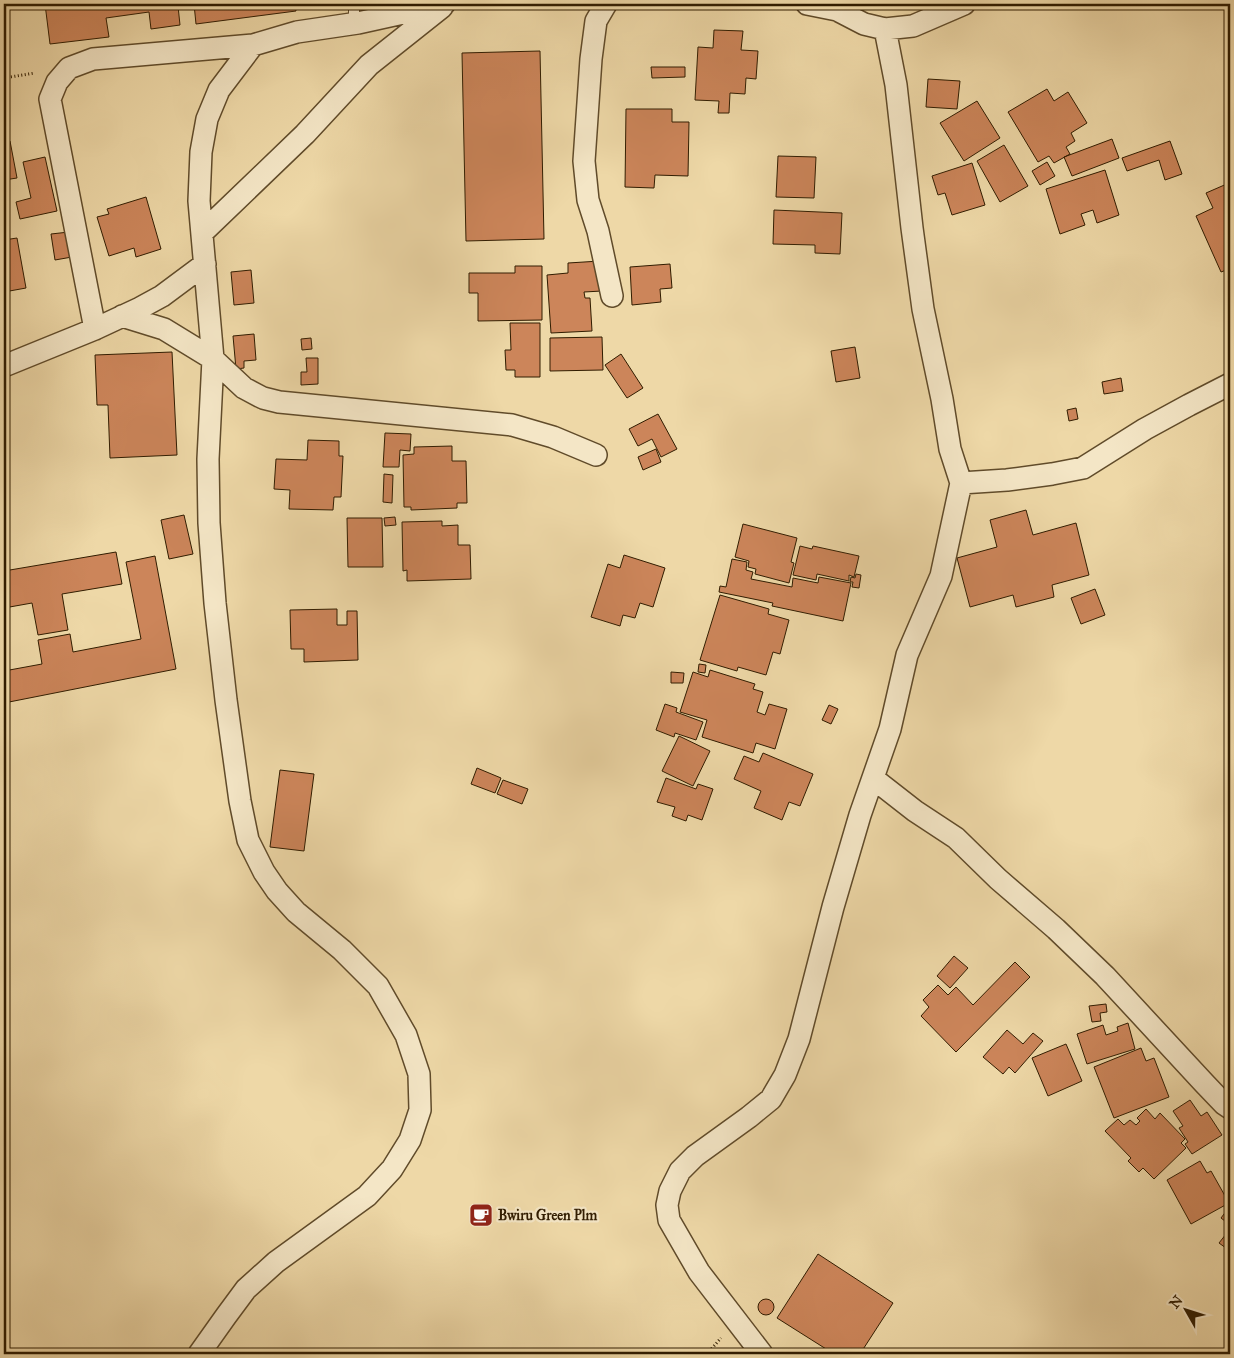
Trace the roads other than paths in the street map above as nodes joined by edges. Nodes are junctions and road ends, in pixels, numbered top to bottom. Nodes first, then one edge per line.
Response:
1 (445, 4) edge
2 (606, 4) edge
3 (806, 4) edge
4 (964, 4) edge
5 (354, 14) edge
6 (886, 29) junction
7 (253, 45) junction
8 (202, 232) junction
9 (205, 264) junction
10 (612, 296) dead end
11 (122, 316) junction
12 (95, 329) junction
13 (213, 359) junction
14 (4, 366) edge
15 (1230, 384) edge
16 (596, 455) dead end
17 (961, 483) junction
18 (874, 779) junction
19 (1230, 1108) edge
20 (199, 1354) edge
21 (762, 1354) edge

1 - 5 street
1 - 8 street
2 - 10 street
3 - 6 street
4 - 6 street
5 - 7 street
6 - 17 street
7 - 8 street
7 - 12 street
8 - 9 street
9 - 11 street
9 - 13 street
11 - 12 street
11 - 13 street
12 - 14 street
13 - 16 street
13 - 20 street
15 - 17 street
17 - 18 street
18 - 19 street
18 - 21 street

